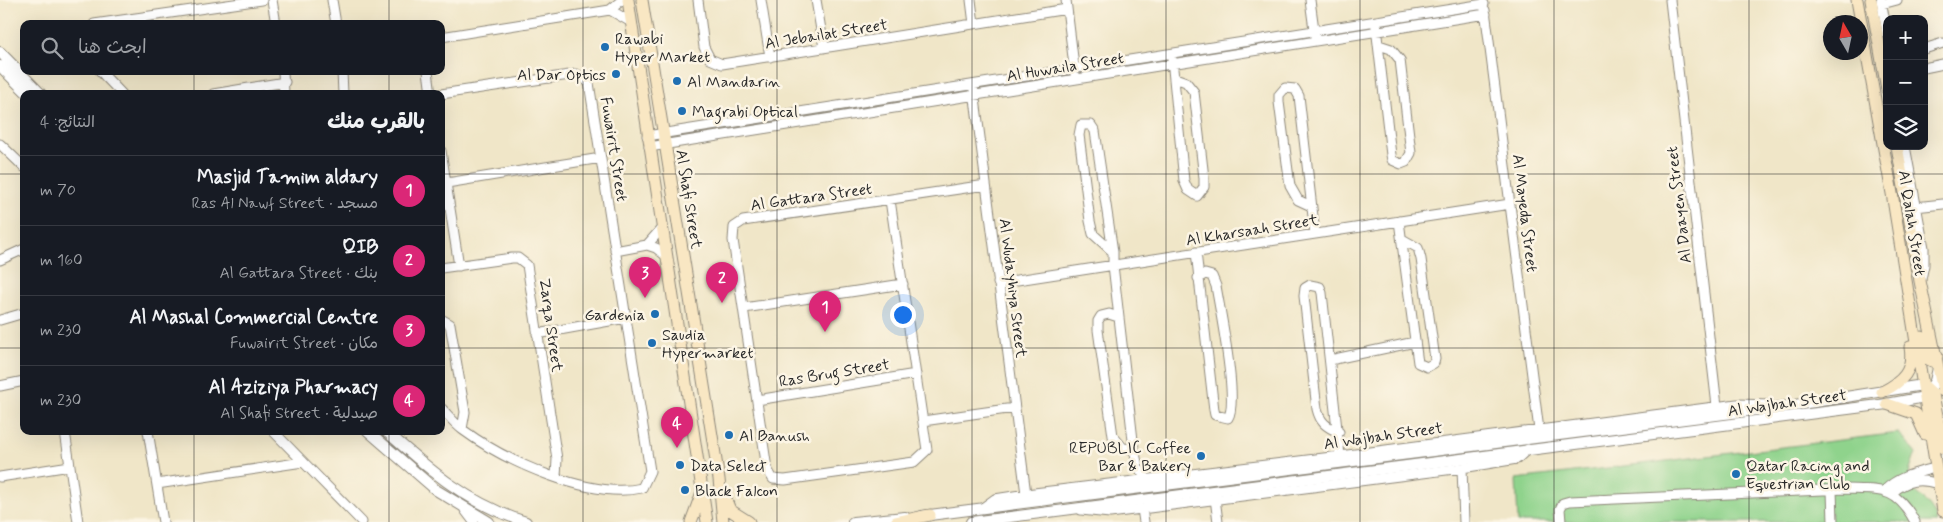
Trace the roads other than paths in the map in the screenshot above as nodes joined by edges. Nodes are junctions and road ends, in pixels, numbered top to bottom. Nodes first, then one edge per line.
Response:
1 (262, 0) edge
2 (272, 0) edge
3 (332, 0) edge
4 (622, 0) edge
5 (628, 0) edge
6 (642, 0) edge
7 (698, 0) edge
8 (761, 0) edge
9 (816, 0) edge
10 (971, 0) edge
11 (1310, 0) edge
12 (1670, 0) edge
13 (1857, 0) edge
14 (1897, 0) edge
15 (1878, 1) edge
16 (1484, 2) edge
17 (1066, 4) edge
18 (610, 10) junction
19 (1486, 14) junction
20 (1883, 19) edge
21 (122, 20) edge
22 (275, 20) edge
23 (335, 20) edge
24 (1375, 21) junction
25 (631, 22) junction
26 (974, 24) junction
27 (1314, 31) junction
28 (1377, 32) junction
29 (445, 36) edge
30 (1316, 41) junction
31 (1943, 43) edge
32 (1379, 45) junction
33 (1928, 47) edge
34 (824, 48) junction
35 (0, 52) edge
36 (1171, 54) junction
37 (770, 57) junction
38 (1884, 60) edge
39 (1173, 64) junction
40 (1943, 64) edge
41 (0, 66) edge
42 (1928, 67) edge
43 (1074, 69) junction
44 (20, 72) edge
45 (22, 75) edge
46 (104, 75) edge
47 (284, 75) edge
48 (342, 75) edge
49 (429, 75) edge
50 (1175, 78) junction
51 (1076, 79) junction
52 (285, 82) junction
53 (973, 85) junction
54 (24, 90) edge
55 (37, 90) edge
56 (118, 90) edge
57 (237, 90) edge
58 (284, 90) edge
59 (343, 90) edge
60 (430, 90) edge
61 (445, 93) edge
62 (974, 96) junction
63 (809, 111) junction
64 (811, 122) junction
65 (664, 139) junction
66 (648, 141) junction
67 (0, 144) edge
68 (1898, 150) edge
69 (1907, 150) edge
70 (601, 158) junction
71 (20, 163) edge
72 (445, 172) edge
73 (447, 183) junction
74 (986, 185) junction
75 (890, 200) junction
76 (1510, 204) junction
77 (1943, 204) edge
78 (1311, 206) junction
79 (1915, 207) junction
80 (1399, 221) junction
81 (662, 228) junction
82 (1315, 234) junction
83 (1402, 239) junction
84 (647, 245) junction
85 (615, 251) junction
86 (20, 252) edge
87 (1113, 252) junction
88 (1196, 252) junction
89 (666, 256) junction
90 (0, 260) edge
91 (1113, 265) junction
92 (459, 266) junction
93 (445, 268) edge
94 (1904, 268) junction
95 (1198, 278) junction
96 (1920, 281) junction
97 (998, 283) junction
98 (903, 284) junction
99 (744, 308) junction
100 (20, 314) edge
101 (1118, 317) junction
102 (626, 318) junction
103 (0, 320) edge
104 (445, 321) edge
105 (537, 334) junction
106 (1415, 342) junction
107 (1330, 360) junction
108 (1938, 361) junction
109 (916, 374) junction
110 (20, 382) edge
111 (0, 386) edge
112 (1926, 391) junction
113 (1943, 391) edge
114 (1882, 392) junction
115 (757, 400) junction
116 (1887, 404) junction
117 (1717, 406) junction
118 (1788, 406) junction
119 (1014, 408) junction
120 (445, 412) edge
121 (692, 421) junction
122 (923, 421) junction
123 (462, 429) junction
124 (1539, 430) junction
125 (1339, 432) junction
126 (66, 435) edge
127 (149, 435) edge
128 (277, 435) edge
129 (373, 435) edge
130 (390, 435) edge
131 (1943, 448) edge
132 (1134, 449) junction
133 (1529, 449) junction
134 (1340, 456) junction
135 (303, 462) junction
136 (1136, 462) junction
137 (1934, 463) junction
138 (70, 466) junction
139 (1462, 468) junction
140 (0, 477) edge
141 (556, 478) junction
142 (719, 479) junction
143 (1147, 480) junction
144 (1130, 482) junction
145 (703, 483) junction
146 (157, 484) junction
147 (1938, 484) junction
148 (1832, 490) junction
149 (1888, 492) junction
150 (1026, 494) junction
151 (1214, 498) junction
152 (984, 507) junction
153 (1142, 508) junction
154 (1073, 509) junction
155 (465, 510) junction
156 (1943, 511) edge
157 (930, 515) junction
158 (78, 522) edge
159 (163, 522) edge
160 (362, 522) edge
161 (474, 522) edge
162 (489, 522) edge
163 (526, 522) edge
164 (691, 522) edge
165 (707, 522) edge
166 (713, 522) edge
167 (723, 522) edge
168 (749, 522) edge
169 (854, 522) edge
170 (896, 522) edge
171 (971, 522) edge
172 (1144, 522) edge
173 (1218, 522) edge
174 (1464, 522) edge
175 (1561, 522) edge
176 (1833, 522) edge
177 (1915, 522) edge

1 - 21 street
2 - 22 street
3 - 23 street
4 - 18 street
5 - 25 main road, Al Shafi Street
6 - 65 main road, Al Shafi Street
7 - 37 street, Al Jebailat Street
8 - 37 street
9 - 34 street
10 - 26 street
11 - 27 street
12 - 117 street, Al Daayen Street
13 - 94 main road, Al Qalah Street
14 - 15 street
15 - 20 street
15 - 38 main road
16 - 19 street, Al Mayeda Street
16 - 24 street, Al Huwaila Street
17 - 26 street, Al Jebailat Street
17 - 43 street
18 - 25 street
18 - 29 street
19 - 28 street, Al Huwaila Street
19 - 76 street, Al Mayeda Street
24 - 27 street, Al Huwaila Street
24 - 28 street
25 - 66 main road, Al Shafi Street
26 - 34 street, Al Jebailat Street
27 - 30 street
27 - 36 street, Al Huwaila Street
28 - 30 street, Al Huwaila Street
28 - 32 street
30 - 39 street, Al Huwaila Street
31 - 33 street
32 - 32 street
34 - 37 street, Al Jebailat Street
35 - 44 street
36 - 39 street
36 - 43 street, Al Huwaila Street
39 - 50 street
39 - 51 street, Al Huwaila Street
40 - 42 street
41 - 54 street
43 - 51 street
43 - 53 street, Al Huwaila Street
45 - 55 street
46 - 56 street
47 - 52 street
48 - 59 street
49 - 60 street
50 - 50 street
51 - 62 street, Al Huwaila Street
52 - 57 street
52 - 58 street
53 - 62 street, Al Wudayhiya Street
53 - 63 street, Al Huwaila Street
61 - 70 street, Fuwairit Street
62 - 64 street, Al Huwaila Street
62 - 74 street, Al Wudayhiya Street
63 - 64 street
63 - 65 street, Al Huwaila Street
64 - 65 street, Al Huwaila Street
65 - 66 street, Al Huwaila Street
65 - 142 main road, Al Shafi Street
66 - 81 main road, Al Shafi Street
67 - 71 street
68 - 96 main road, Al Qalah Street
69 - 79 street, Al Qalah Street
70 - 73 street
70 - 85 street, Fuwairit Street
72 - 73 street
73 - 92 street
74 - 75 street, Al Gattara Street
74 - 97 street, Al Wudayhiya Street
75 - 98 street, Al Gattara Street
75 - 99 street, Al Gattara Street
76 - 80 street, Al Kharsaah Street
76 - 124 street, Al Mayeda Street
77 - 79 street
78 - 78 street
78 - 82 street
79 - 96 street, Al Qalah Street
80 - 82 street, Al Kharsaah Street
80 - 83 street
81 - 84 street
81 - 89 main road, Al Shafi Street
82 - 88 street, Al Kharsaah Street
83 - 106 street
83 - 106 street
84 - 85 street
84 - 89 street
85 - 102 street, Fuwairit Street
86 - 90 street
87 - 87 street
87 - 91 street
88 - 91 street, Al Kharsaah Street
88 - 95 street
89 - 121 main road, Al Shafi Street
91 - 97 street, Al Kharsaah Street
91 - 101 street
92 - 93 street, Zarqa Street
92 - 105 street, Zarqa Street
94 - 108 main road
94 - 112 main road, Al Qalah Street
94 - 114 main road
95 - 95 street
96 - 108 main road, Al Qalah Street
97 - 119 street, Al Wudayhiya Street
98 - 99 street
98 - 109 street, Al Gattara Street
99 - 115 street, Al Gattara Street
100 - 103 street
101 - 132 street
101 - 132 street
102 - 105 street
102 - 141 street, Fuwairit Street
104 - 123 street
105 - 141 street, Zarqa Street
106 - 107 street
107 - 125 street
107 - 125 street
108 - 112 street
108 - 113 main road, Al Qalah Street
109 - 115 street, Ras Brug Street
109 - 122 street, Al Gattara Street
110 - 111 street
112 - 114 street, Al Wajbah Street
112 - 116 street, Al Wajbah Street
112 - 131 main road
112 - 137 main road, Al Qalah Street
114 - 118 street, Al Wajbah Street
115 - 122 street, Al Gattara Street
116 - 133 street, Al Wajbah Street
116 - 137 main road
117 - 118 street, Al Wajbah Street
117 - 124 street, Al Wajbah Street
118 - 152 street, Al Wajbah Street
119 - 122 street
119 - 150 street, Al Wudayhiya Street
120 - 123 street, Fuwairit Street
121 - 145 main road, Al Shafi Street
121 - 166 main road
123 - 141 street, Fuwairit Street
124 - 134 street, Al Wajbah Street
125 - 134 street
126 - 138 street
127 - 146 street
128 - 135 street
129 - 155 street
130 - 163 street
132 - 136 street
133 - 139 street, Al Wajbah Street
133 - 154 street, Al Wajbah Street
134 - 143 street, Al Wajbah Street
135 - 146 street
135 - 160 street
136 - 143 street
136 - 144 street
137 - 147 main road, Al Qalah Street
137 - 149 street
138 - 140 street
138 - 158 street
139 - 151 street, Al Wajbah Street
139 - 174 street
142 - 167 main road, Al Shafi Street
142 - 168 main road
143 - 144 street, Al Wajbah Street
144 - 150 street, Al Wajbah Street
145 - 164 main road
145 - 165 main road, Al Shafi Street
146 - 159 street
147 - 149 street
147 - 156 main road, Al Qalah Street
148 - 149 street
148 - 175 street
148 - 176 street
149 - 177 street
150 - 152 street, Al Wajbah Street
151 - 153 street, Al Wajbah Street
151 - 173 street
152 - 157 street, Al Wajbah Street
153 - 154 street, Al Wajbah Street
153 - 172 street
154 - 171 street, Al Wajbah Street
155 - 161 street
155 - 162 street
157 - 169 street, Al Wajbah Street
157 - 170 main road

